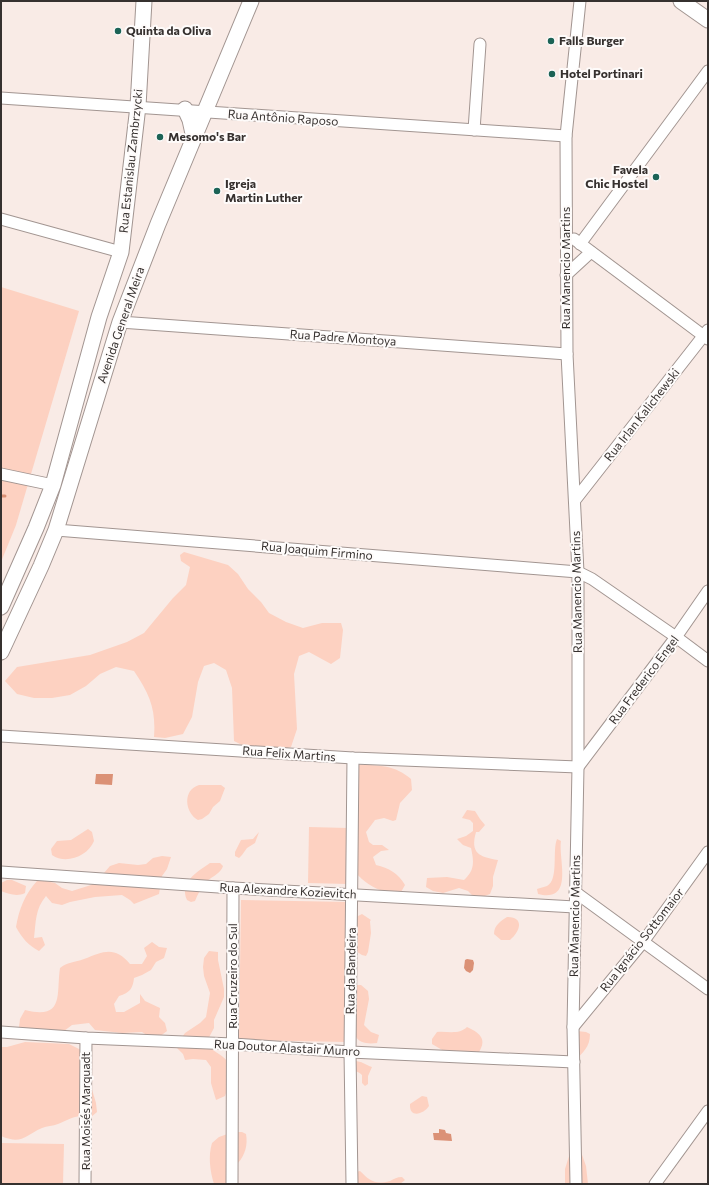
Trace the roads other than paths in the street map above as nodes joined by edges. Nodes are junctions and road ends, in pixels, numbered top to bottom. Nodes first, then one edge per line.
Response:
1 (144, 1) edge
2 (251, 1) edge
3 (580, 1) edge
4 (681, 1) edge
5 (708, 20) edge
6 (480, 44) dead end
7 (708, 71) edge
8 (1, 98) edge
9 (138, 106) junction
10 (185, 110) junction
11 (204, 113) junction
12 (474, 130) junction
13 (566, 136) junction
14 (194, 138) junction
15 (1, 219) edge
16 (566, 233) junction
17 (580, 244) junction
18 (121, 252) junction
19 (591, 252) junction
20 (566, 275) junction
21 (99, 317) junction
22 (120, 322) junction
23 (706, 335) edge
24 (567, 354) junction
25 (1, 474) edge
26 (53, 484) junction
27 (575, 500) junction
28 (56, 530) junction
29 (578, 572) junction
30 (708, 591) edge
31 (1, 607) edge
32 (676, 637) junction
33 (1, 652) edge
34 (708, 661) edge
35 (1, 736) edge
36 (353, 758) junction
37 (578, 767) junction
38 (708, 852) edge
39 (1, 872) edge
40 (233, 888) junction
41 (575, 892) junction
42 (351, 894) junction
43 (575, 907) junction
44 (643, 942) junction
45 (708, 990) edge
46 (573, 1027) junction
47 (1, 1032) edge
48 (86, 1038) junction
49 (233, 1044) junction
50 (350, 1052) junction
51 (574, 1062) junction
52 (708, 1111) edge
53 (86, 1184) edge
54 (232, 1184) edge
55 (352, 1184) edge
56 (576, 1184) edge
57 (655, 1184) edge

1 - 9 main road, Rua Estanislau Zambrzycki
2 - 11 main road, Avenida General Meira
3 - 13 street, Rua Manencio Martins
4 - 5 main road
6 - 12 street
7 - 17 street
8 - 9 street, Rua Antônio Raposo
9 - 10 street, Rua Antônio Raposo
9 - 18 main road, Rua Estanislau Zambrzycki
10 - 11 street, Rua Antônio Raposo
10 - 14 main road
11 - 12 street, Rua Antônio Raposo
11 - 14 main road, Avenida General Meira
12 - 13 street, Rua Antônio Raposo
13 - 16 street, Rua Manencio Martins
14 - 22 main road, Avenida General Meira
15 - 18 street
16 - 17 street
16 - 20 street, Rua Manencio Martins
17 - 19 street
18 - 21 main road, Rua Estanislau Zambrzycki
19 - 20 street
19 - 23 street
20 - 24 street, Rua Manencio Martins
21 - 22 main road
21 - 26 main road, Avenida General Meira
22 - 24 street, Rua Padre Montoya
22 - 28 main road, Avenida General Meira
23 - 27 street, Rua Irlan Kalichewski
24 - 27 street, Rua Manencio Martins
25 - 26 street
26 - 31 main road, Avenida General Meira
27 - 29 street, Rua Manencio Martins
28 - 29 street, Rua Joaquim Firmino
28 - 33 main road, Avenida General Meira
29 - 32 street
29 - 37 street, Rua Manencio Martins
30 - 32 street, Rua Frederico Engel
32 - 34 street
32 - 37 street, Rua Frederico Engel
35 - 36 street, Rua Felix Martins
36 - 37 street, Rua Felix Martins
36 - 42 street, Rua da Bandeira
37 - 41 street, Rua Manencio Martins
38 - 44 street, Rua Ignácio Sottomaior
39 - 40 street, Rua Alexandre Kozievitch
40 - 42 street, Rua Alexandre Kozievitch
40 - 49 street, Rua Cruzeiro do Sul
41 - 43 street, Rua Manencio Martins
41 - 44 street
42 - 43 street, Rua Alexandre Kozievitch
42 - 50 street, Rua da Bandeira
43 - 46 street, Rua Manencio Martins
44 - 45 street
44 - 46 street, Rua Ignácio Sottomaior
46 - 51 street, Rua Manencio Martins
47 - 48 street, Rua Doutor Alastair Munro
48 - 49 street, Rua Doutor Alastair Munro
48 - 53 street, Rua Moisés Marquadt
49 - 50 street, Rua Doutor Alastair Munro
49 - 54 street, Rua Cruzeiro do Sul
50 - 51 street, Rua Doutor Alastair Munro
50 - 55 street, Rua da Bandeira
51 - 56 street, Rua Manencio Martins
52 - 57 street

